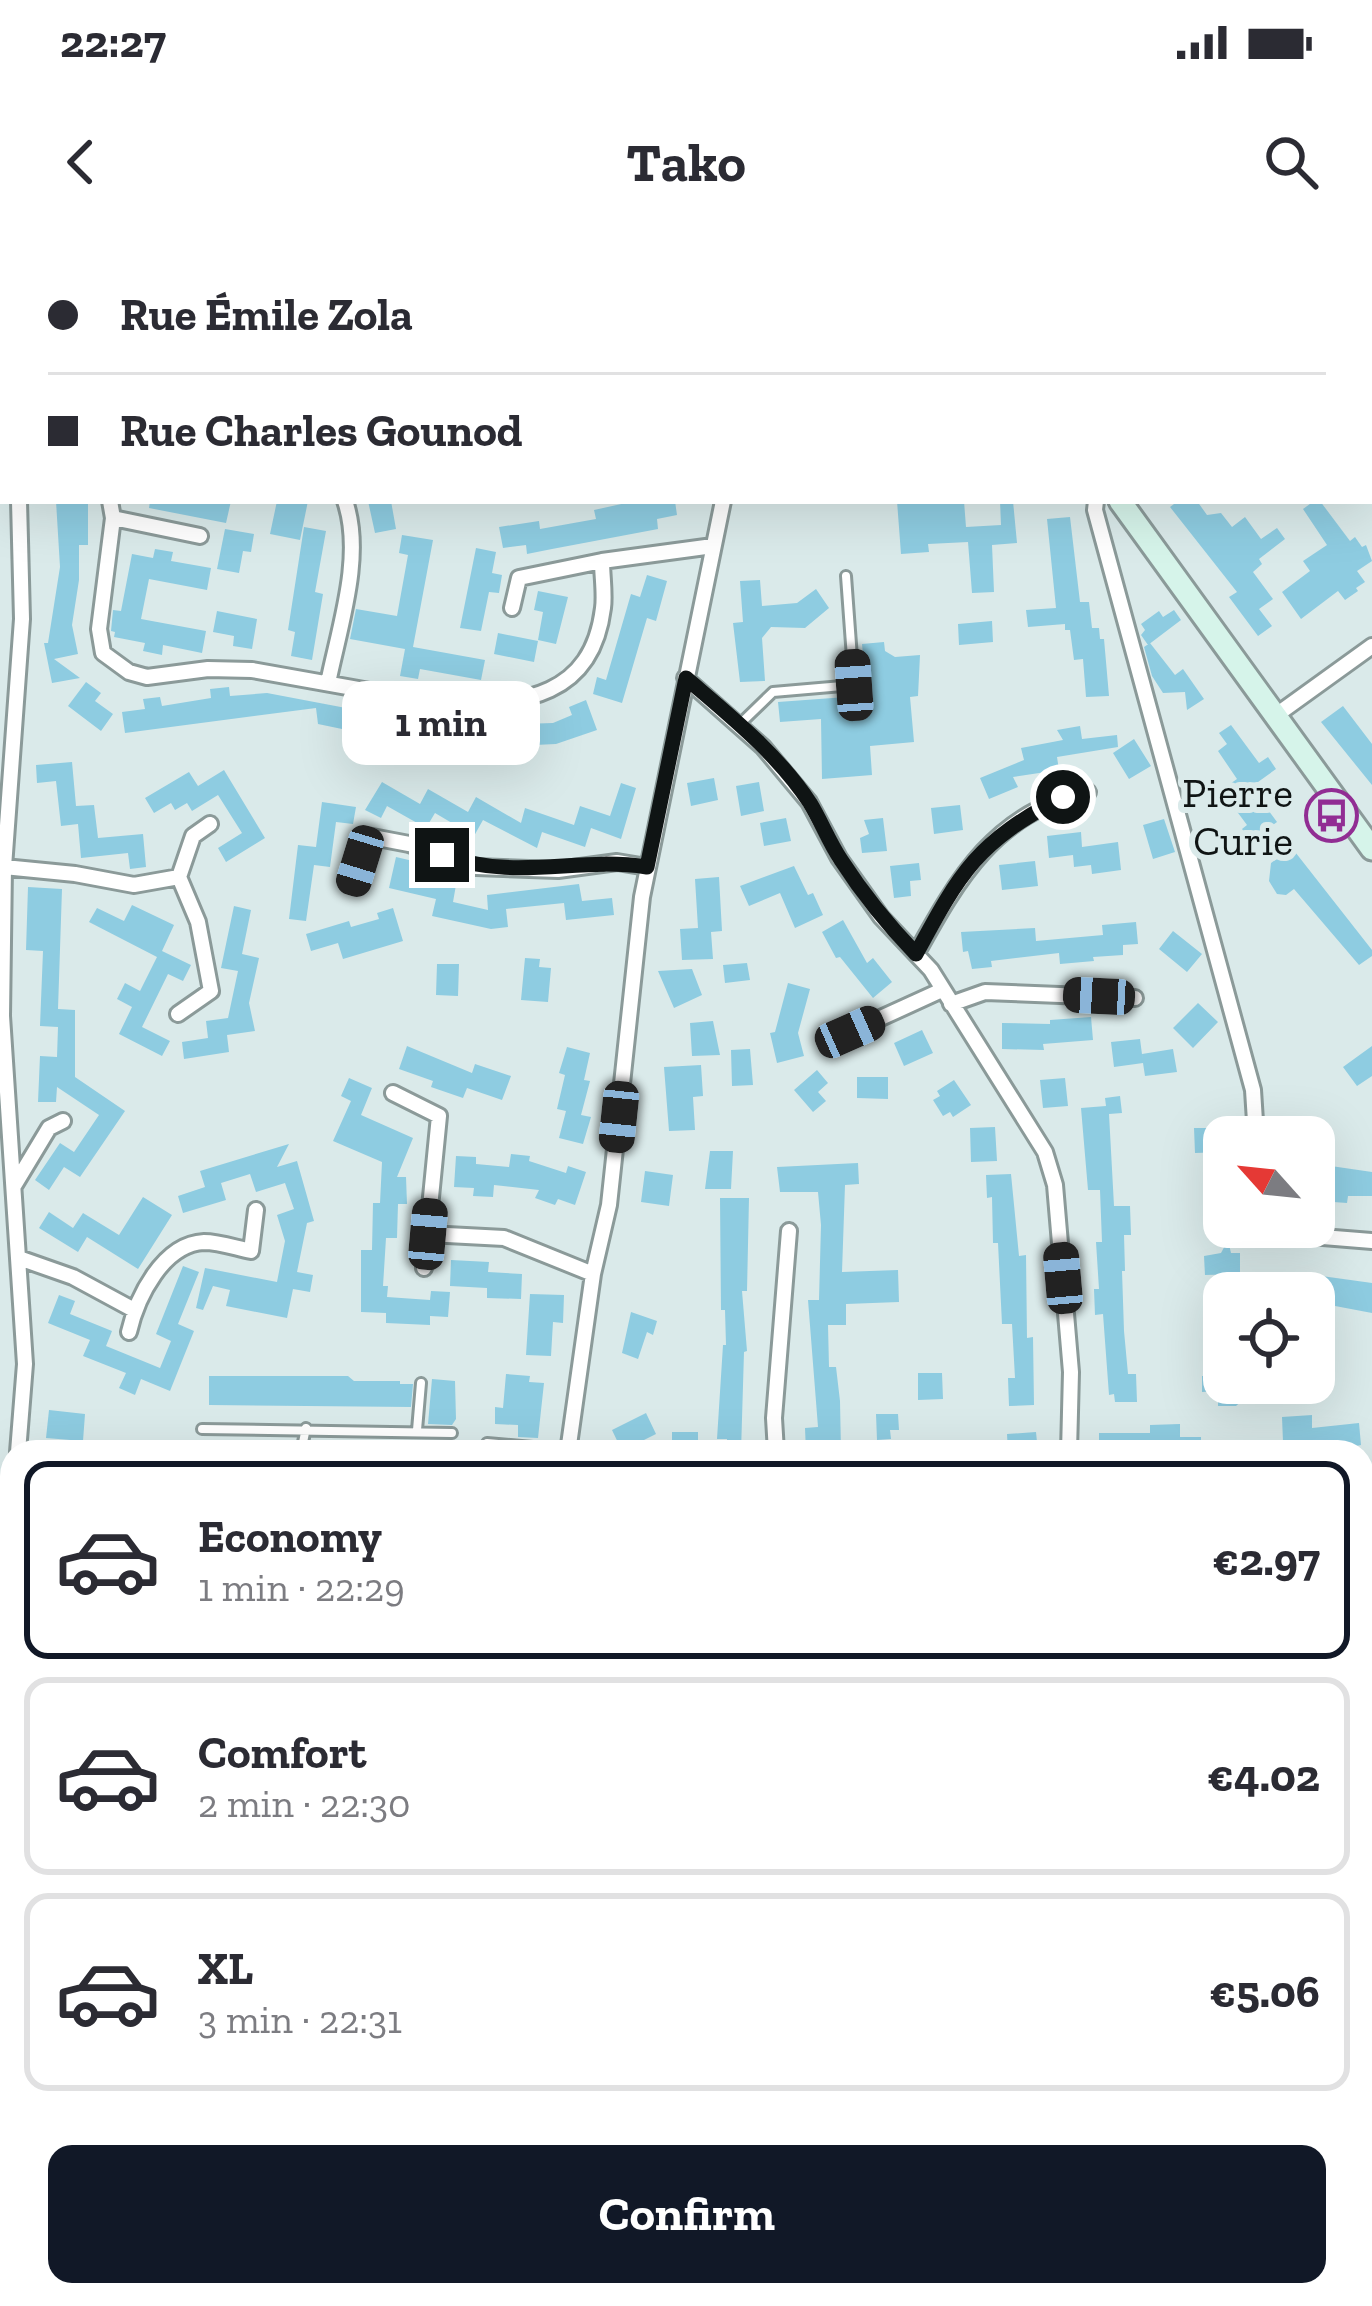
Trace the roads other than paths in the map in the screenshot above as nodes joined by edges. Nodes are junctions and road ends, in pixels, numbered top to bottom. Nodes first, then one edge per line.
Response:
1 (19, 504) edge
2 (111, 504) edge
3 (345, 504) edge
4 (721, 504) edge
5 (1097, 504) edge
6 (1122, 504) edge
7 (113, 518) junction
8 (200, 536) dead end
9 (713, 546) junction
10 (602, 561) junction
11 (846, 576) dead end
12 (512, 608) dead end
13 (1372, 646) edge
14 (686, 678) junction
15 (328, 682) junction
16 (1275, 716) junction
17 (739, 725) junction
18 (1088, 792) dead end
19 (210, 824) dead end
20 (1372, 849) edge
21 (4, 867) junction
22 (647, 867) junction
23 (179, 877) junction
24 (353, 885) dead end
25 (916, 954) junction
26 (946, 997) junction
27 (1135, 998) dead end
28 (178, 1015) dead end
29 (850, 1032) dead end
30 (394, 1094) dead end
31 (1255, 1116) edge
32 (63, 1120) dead end
33 (14, 1186) junction
34 (256, 1210) dead end
35 (789, 1232) dead end
36 (428, 1234) junction
37 (1335, 1237) edge
38 (1372, 1241) edge
39 (20, 1258) junction
40 (424, 1268) dead end
41 (593, 1274) junction
42 (134, 1310) junction
43 (129, 1332) dead end
44 (421, 1383) dead end
45 (306, 1428) junction
46 (202, 1429) dead end
47 (417, 1430) junction
48 (452, 1433) dead end
49 (19, 1440) edge
50 (304, 1440) edge
51 (570, 1440) edge
52 (775, 1440) edge
53 (1069, 1440) edge

1 - 21 street
2 - 7 street
3 - 15 street
4 - 9 street
5 - 31 street
6 - 16 main road
7 - 8 street
7 - 15 street
9 - 10 street
9 - 14 street
10 - 12 street
10 - 15 street
11 - 17 lane
13 - 16 street
14 - 17 street
14 - 22 street
16 - 20 main road
17 - 25 street
18 - 25 street
19 - 23 street
21 - 23 street
21 - 33 street
22 - 24 street
22 - 41 street
23 - 28 street
25 - 26 street
26 - 27 street
26 - 29 street
26 - 53 street
30 - 36 street
32 - 33 street
33 - 39 street
34 - 42 street
35 - 52 street
36 - 40 street
36 - 41 street
37 - 38 street
39 - 42 street
39 - 49 street
41 - 51 street
42 - 43 street
44 - 47 lane
45 - 46 lane
45 - 47 lane
45 - 50 lane
47 - 48 lane

